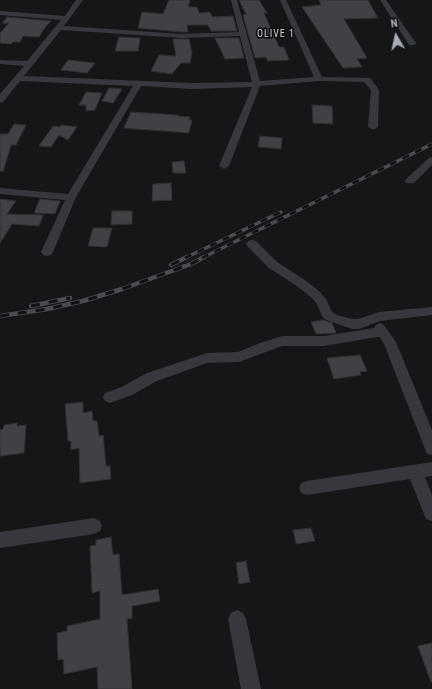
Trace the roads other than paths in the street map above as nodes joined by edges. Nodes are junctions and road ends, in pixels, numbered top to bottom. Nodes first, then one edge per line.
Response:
1 (80, 0) edge
2 (234, 0) edge
3 (283, 0) edge
4 (383, 0) edge
5 (2, 15) edge
6 (67, 18) junction
7 (59, 28) junction
8 (243, 34) junction
9 (412, 43) dead end
10 (0, 62) edge
11 (29, 64) junction
12 (18, 78) junction
13 (318, 79) junction
14 (138, 84) junction
15 (257, 84) junction
16 (0, 100) edge
17 (373, 128) dead end
18 (432, 160) edge
19 (224, 166) dead end
20 (410, 181) dead end
21 (0, 190) edge
22 (71, 198) junction
23 (252, 244) dead end
24 (47, 252) dead end
25 (432, 311) edge
26 (369, 321) junction
27 (385, 334) junction
28 (110, 398) dead end
29 (432, 449) edge
30 (432, 468) edge
31 (415, 472) junction
32 (307, 488) dead end
33 (432, 514) edge
34 (94, 526) dead end
35 (0, 540) edge
36 (237, 619) dead end
37 (251, 689) edge

1 - 6 street
2 - 8 street
3 - 13 street
4 - 9 street
5 - 6 street
6 - 7 street
7 - 8 street
7 - 11 street
8 - 15 street
10 - 11 street
11 - 12 street
12 - 14 street
12 - 16 street
13 - 15 street
13 - 17 street
14 - 15 street
14 - 22 street
15 - 19 street
18 - 20 street
21 - 22 street
22 - 24 street
23 - 26 street
25 - 26 street
26 - 27 street
27 - 28 street
27 - 29 street
30 - 31 street
31 - 32 street
31 - 33 street
34 - 35 street
36 - 37 street

